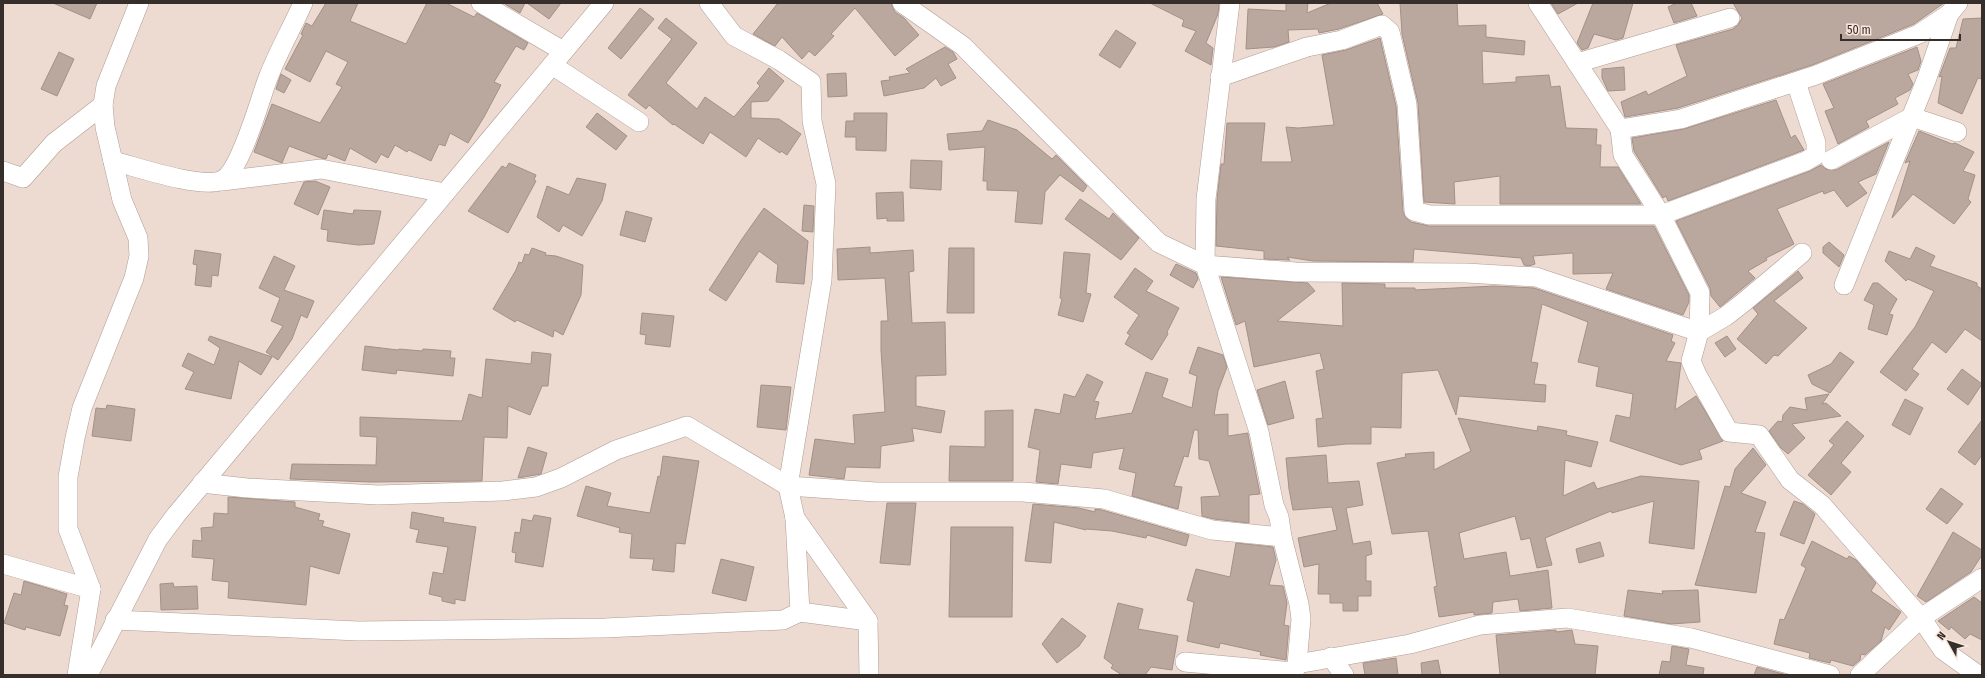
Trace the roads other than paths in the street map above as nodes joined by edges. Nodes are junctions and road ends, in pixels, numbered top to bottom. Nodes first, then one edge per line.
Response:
1 (139, 3) edge
2 (303, 3) edge
3 (481, 3) edge
4 (604, 3) edge
5 (709, 3) edge
6 (902, 3) edge
7 (1230, 3) edge
8 (1538, 3) edge
9 (1954, 8) edge
10 (1730, 18) dead end
11 (558, 58) junction
12 (1577, 63) junction
13 (1220, 77) junction
14 (1796, 82) junction
15 (103, 105) junction
16 (1912, 117) junction
17 (639, 122) dead end
18 (1620, 129) junction
19 (1957, 132) dead end
20 (1831, 160) dead end
21 (113, 161) junction
22 (3, 171) edge
23 (222, 181) junction
24 (445, 193) junction
25 (1661, 214) junction
26 (1802, 252) dead end
27 (1206, 265) junction
28 (1844, 285) dead end
29 (1699, 332) junction
30 (202, 483) junction
31 (788, 486) junction
32 (795, 518) junction
33 (1282, 537) junction
34 (3, 564) edge
35 (1982, 578) edge
36 (91, 589) junction
37 (800, 612) junction
38 (1921, 618) junction
39 (115, 620) junction
40 (868, 621) junction
41 (1331, 657) junction
42 (1186, 662) dead end
43 (1294, 670) edge
44 (77, 675) edge
45 (88, 675) edge
46 (869, 675) edge
47 (1344, 675) edge
48 (1830, 675) edge
49 (1860, 675) edge
50 (1978, 675) edge

1 - 15 street
2 - 23 street
3 - 11 street
4 - 11 street
5 - 31 street
6 - 27 street
7 - 13 street
8 - 12 street
9 - 14 street
9 - 16 street
10 - 12 street
11 - 17 street
11 - 24 street
12 - 18 street
13 - 25 street
13 - 27 street
14 - 18 street
14 - 25 street
15 - 21 street
15 - 22 street
16 - 19 street
16 - 20 street
16 - 28 street
18 - 25 street
21 - 23 street
21 - 36 street
23 - 24 street
24 - 30 street
25 - 29 street
26 - 29 street
27 - 29 street
27 - 33 street
29 - 38 street
30 - 31 street
30 - 39 street
31 - 32 street
31 - 33 street
32 - 37 street
32 - 40 street
33 - 43 street
34 - 36 street
35 - 38 street
36 - 44 street
37 - 39 street
37 - 40 street
38 - 49 street
38 - 50 street
39 - 45 street
40 - 46 street
41 - 43 street
41 - 47 street
41 - 48 street
42 - 43 street

